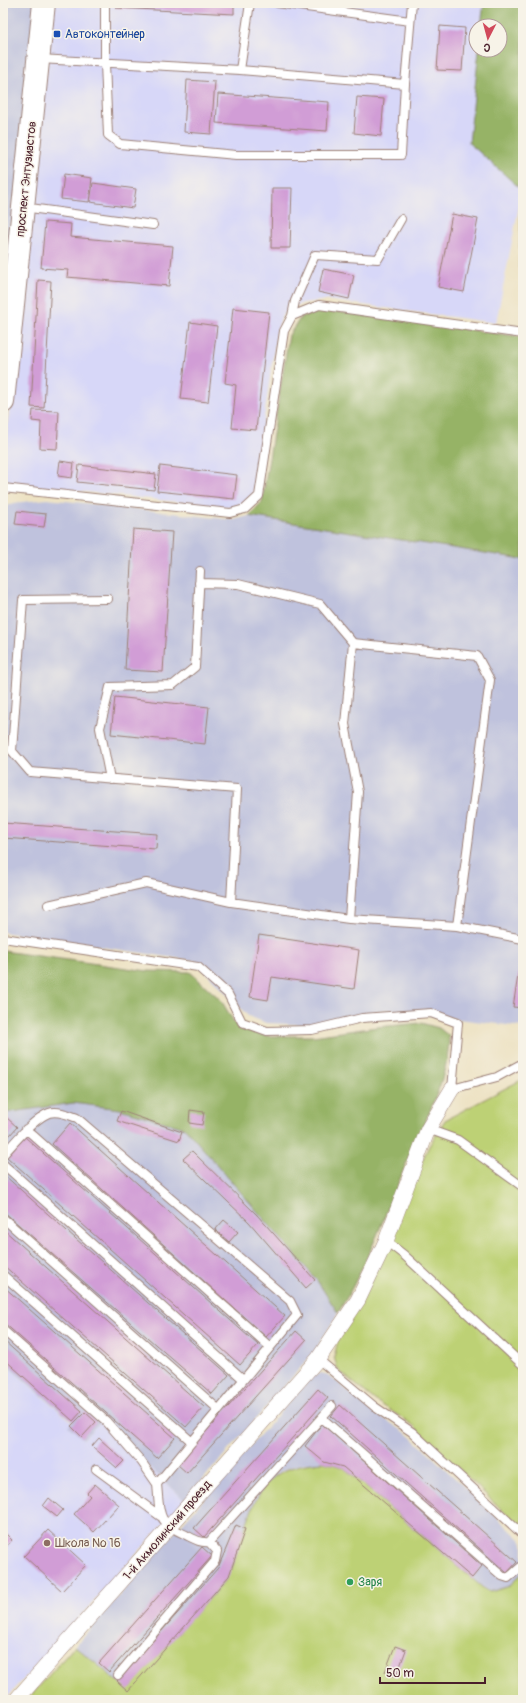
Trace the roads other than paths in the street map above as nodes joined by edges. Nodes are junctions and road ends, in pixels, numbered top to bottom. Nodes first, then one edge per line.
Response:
1 (44, 3) edge
2 (105, 3) edge
3 (250, 3) edge
4 (277, 3) edge
5 (412, 3) edge
6 (410, 21) junction
7 (38, 58) junction
8 (104, 63) junction
9 (240, 70) junction
10 (405, 84) junction
11 (23, 207) junction
12 (401, 219) dead end
13 (153, 226) dead end
14 (292, 316) junction
15 (523, 334) edge
16 (3, 402) edge
17 (3, 488) edge
18 (200, 571) dead end
19 (199, 583) junction
20 (108, 599) dead end
21 (353, 643) junction
22 (110, 779) junction
23 (231, 902) junction
24 (48, 905) dead end
25 (348, 919) junction
26 (457, 926) junction
27 (3, 938) edge
28 (523, 939) edge
29 (523, 1063) edge
30 (452, 1089) junction
31 (26, 1129) junction
32 (428, 1129) junction
33 (3, 1155) edge
34 (3, 1164) edge
35 (523, 1187) edge
36 (3, 1218) edge
37 (386, 1241) junction
38 (3, 1275) edge
39 (3, 1330) edge
40 (270, 1347) junction
41 (318, 1359) junction
42 (523, 1365) edge
43 (243, 1379) junction
44 (332, 1406) dead end
45 (218, 1409) junction
46 (322, 1418) junction
47 (191, 1441) junction
48 (96, 1469) dead end
49 (157, 1484) junction
50 (160, 1516) junction
51 (170, 1528) junction
52 (523, 1535) edge
53 (209, 1542) junction
54 (523, 1565) edge
55 (118, 1675) dead end
56 (16, 1700) edge

1 - 7 street, проспект Энтузиастов
2 - 8 lane
3 - 9 lane
4 - 6 lane
5 - 6 lane
6 - 10 lane
7 - 8 lane
7 - 11 street, проспект Энтузиастов
8 - 9 lane
8 - 10 lane
9 - 10 lane
11 - 13 lane
11 - 16 street, проспект Энтузиастов
12 - 14 lane
14 - 15 lane
14 - 17 lane
18 - 19 lane
19 - 21 lane
19 - 22 lane
20 - 22 lane
21 - 25 lane
21 - 26 lane
22 - 23 lane
23 - 24 lane
23 - 25 lane
25 - 26 lane
26 - 28 lane
27 - 30 lane
29 - 30 lane
30 - 32 street, 1-й Акмолинский проезд
31 - 33 lane
31 - 40 lane
31 - 40 lane
32 - 35 lane
32 - 37 street, 1-й Акмолинский проезд
34 - 43 lane
36 - 45 lane
37 - 41 street, 1-й Акмолинский проезд
37 - 42 lane
38 - 47 lane
39 - 49 lane
40 - 43 lane
41 - 51 street, 1-й Акмолинский проезд
41 - 52 lane
43 - 45 lane
44 - 46 lane
45 - 47 lane
46 - 53 lane
46 - 54 lane
47 - 49 lane
48 - 50 lane
49 - 50 lane
50 - 51 lane
51 - 53 lane
51 - 56 street, 1-й Акмолинский проезд
53 - 55 lane

